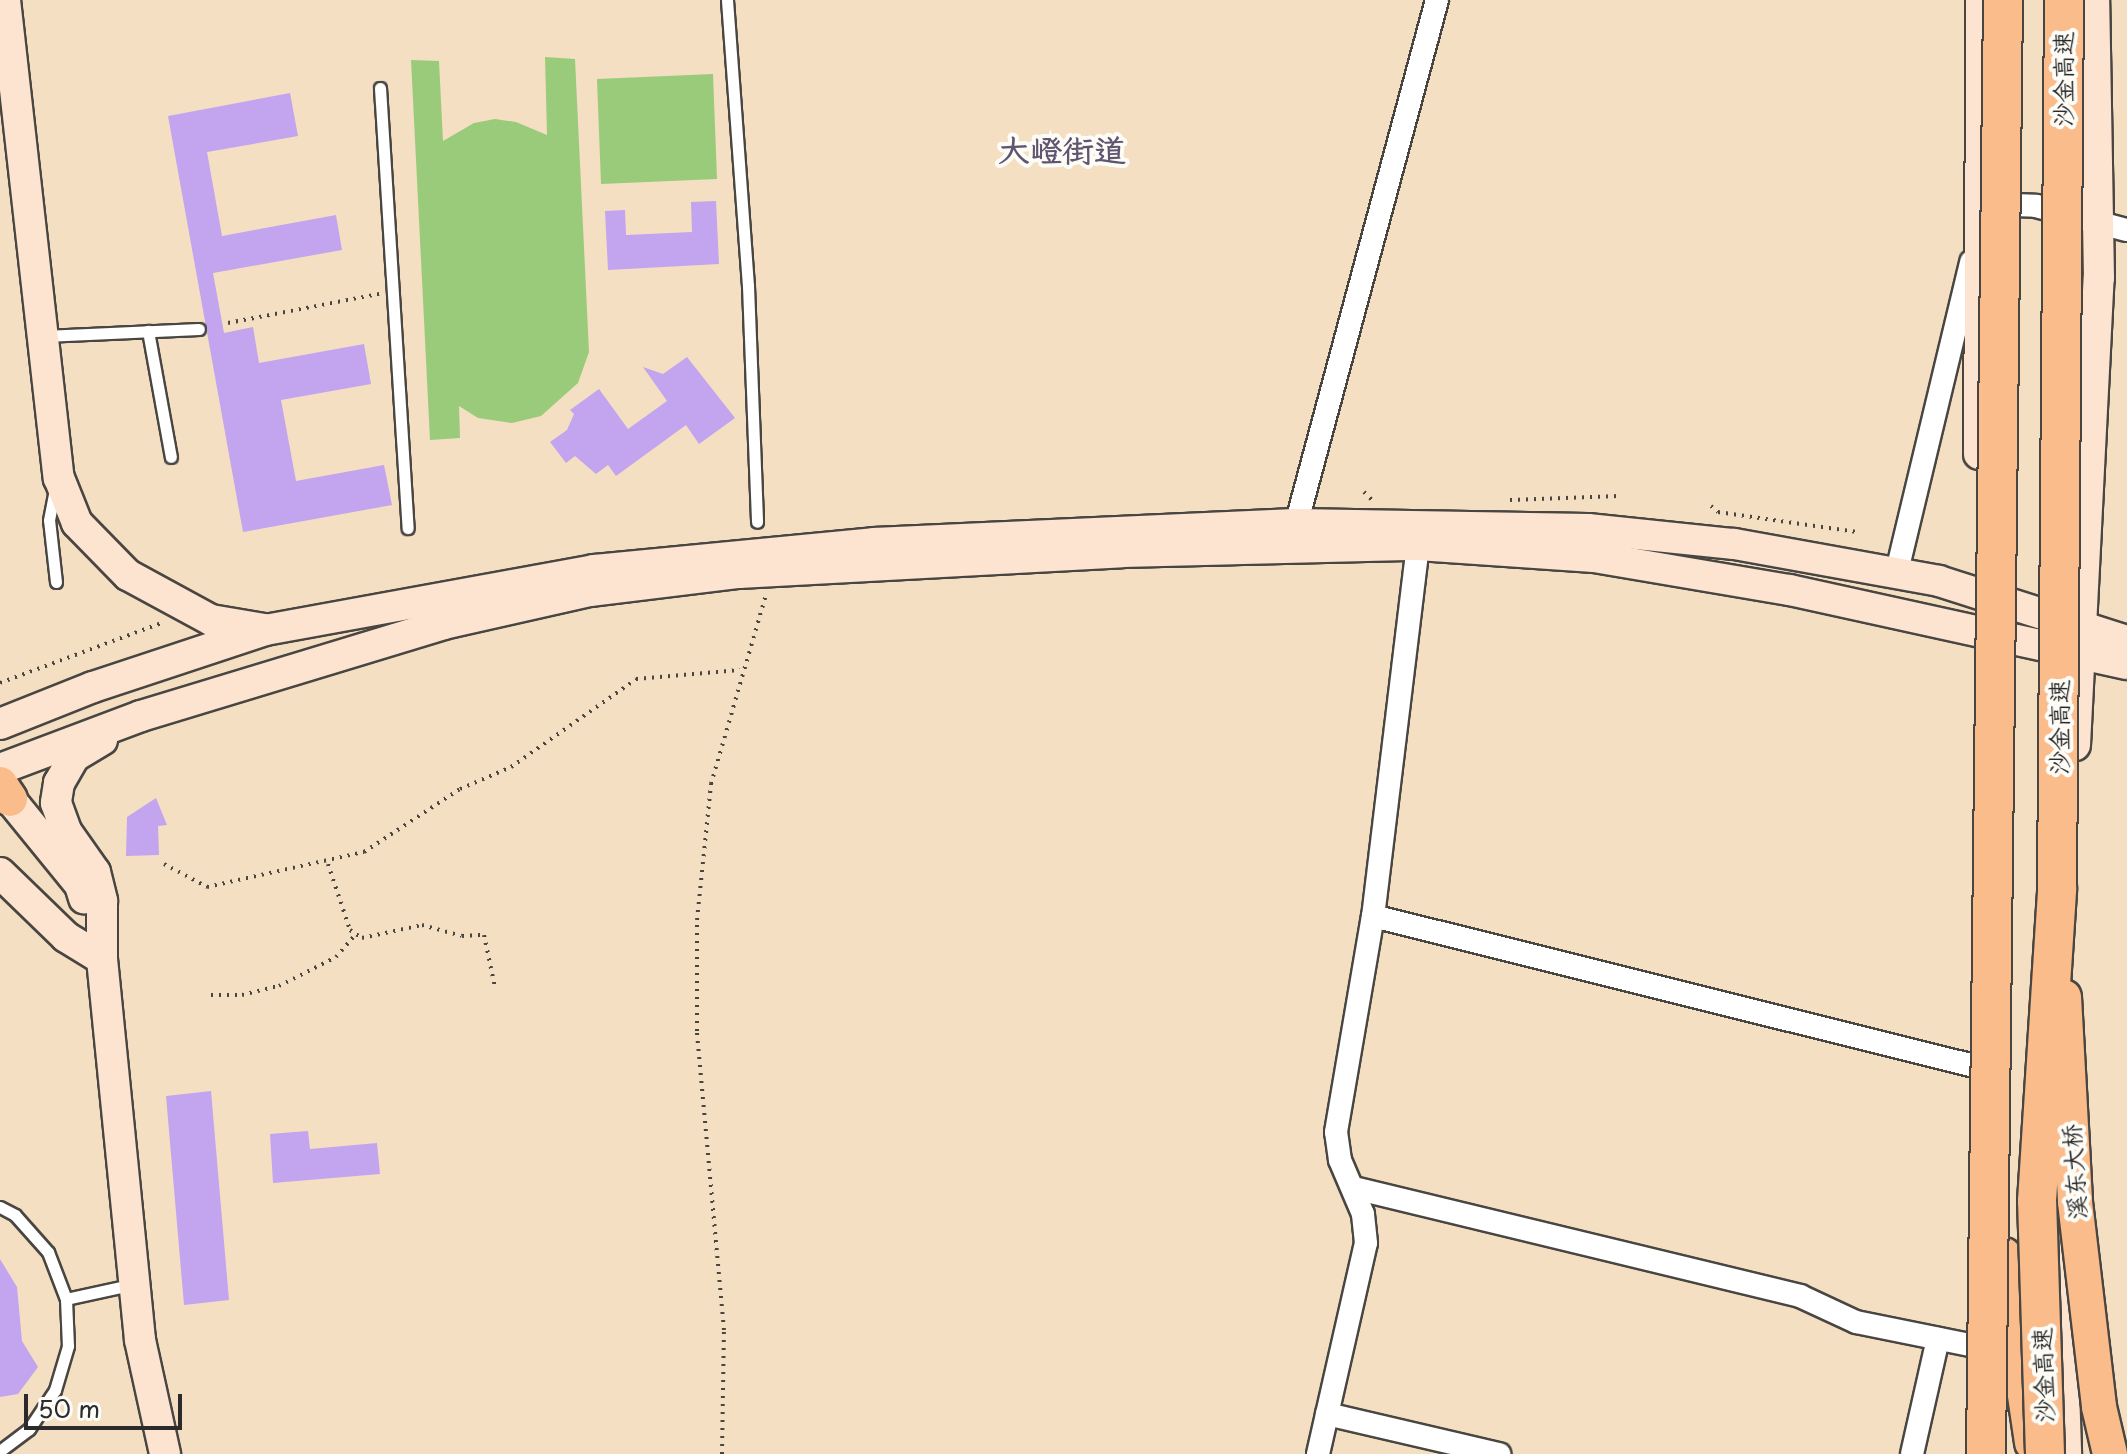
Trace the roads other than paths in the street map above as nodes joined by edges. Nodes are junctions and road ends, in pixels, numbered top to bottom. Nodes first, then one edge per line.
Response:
1 (5, 0) edge
2 (727, 0) edge
3 (1437, 0) edge
4 (1981, 0) edge
5 (2003, 0) edge
6 (2064, 0) edge
7 (2094, 0) edge
8 (380, 88) dead end
9 (2112, 226) edge
10 (1978, 235) junction
11 (199, 329) dead end
12 (148, 331) junction
13 (43, 336) junction
14 (171, 457) dead end
15 (59, 478) junction
16 (757, 522) dead end
17 (408, 528) dead end
18 (1293, 535) junction
19 (1418, 545) junction
20 (1897, 571) junction
21 (56, 582) dead end
22 (1980, 594) junction
23 (265, 630) junction
24 (1980, 631) junction
25 (2082, 640) junction
26 (2127, 641) edge
27 (2127, 664) edge
28 (141, 716) junction
29 (0, 724) edge
30 (3, 784) edge
31 (0, 873) edge
32 (2057, 888) junction
33 (1373, 916) junction
34 (102, 959) junction
35 (1983, 1072) junction
36 (1354, 1188) junction
37 (0, 1207) edge
38 (134, 1284) junction
39 (66, 1299) junction
40 (1938, 1339) junction
41 (1970, 1345) junction
42 (1327, 1414) junction
43 (0, 1451) edge
44 (165, 1454) edge
45 (1318, 1454) edge
46 (1499, 1454) edge
47 (1912, 1454) edge
48 (1969, 1454) edge
49 (1986, 1454) edge
50 (2034, 1454) edge
51 (2045, 1454) edge
52 (2066, 1454) edge
53 (2110, 1454) edge

1 - 13 main road
2 - 16 lane
3 - 18 street
4 - 10 main road
5 - 35 highway, bridge
6 - 32 highway, 沙金高速, bridge
7 - 9 main road
8 - 17 lane
9 - 10 street
9 - 25 main road
10 - 20 street
10 - 22 main road
11 - 12 lane
12 - 13 lane
12 - 14 lane
13 - 15 main road
15 - 21 lane
15 - 23 main road
18 - 19 main road
18 - 20 main road
18 - 23 main road
18 - 28 main road
19 - 24 main road
19 - 33 street
20 - 22 main road
22 - 24 main road
22 - 25 main road
23 - 29 main road
24 - 25 main road
24 - 35 main road
25 - 26 main road
25 - 27 main road
25 - 52 main road
28 - 30 main road
28 - 34 main road
30 - 34 main road
31 - 34 main road
32 - 51 highway, 沙金高速, bridge
32 - 53 main road, 溪东大桥, bridge
33 - 35 street
33 - 36 street
34 - 38 main road
35 - 41 main road
35 - 49 highway, bridge
35 - 50 main road, bridge
36 - 40 street
36 - 42 street
37 - 39 lane
38 - 39 lane
38 - 44 main road
39 - 43 lane
40 - 41 street
40 - 47 street
41 - 48 main road
42 - 45 street
42 - 46 street

